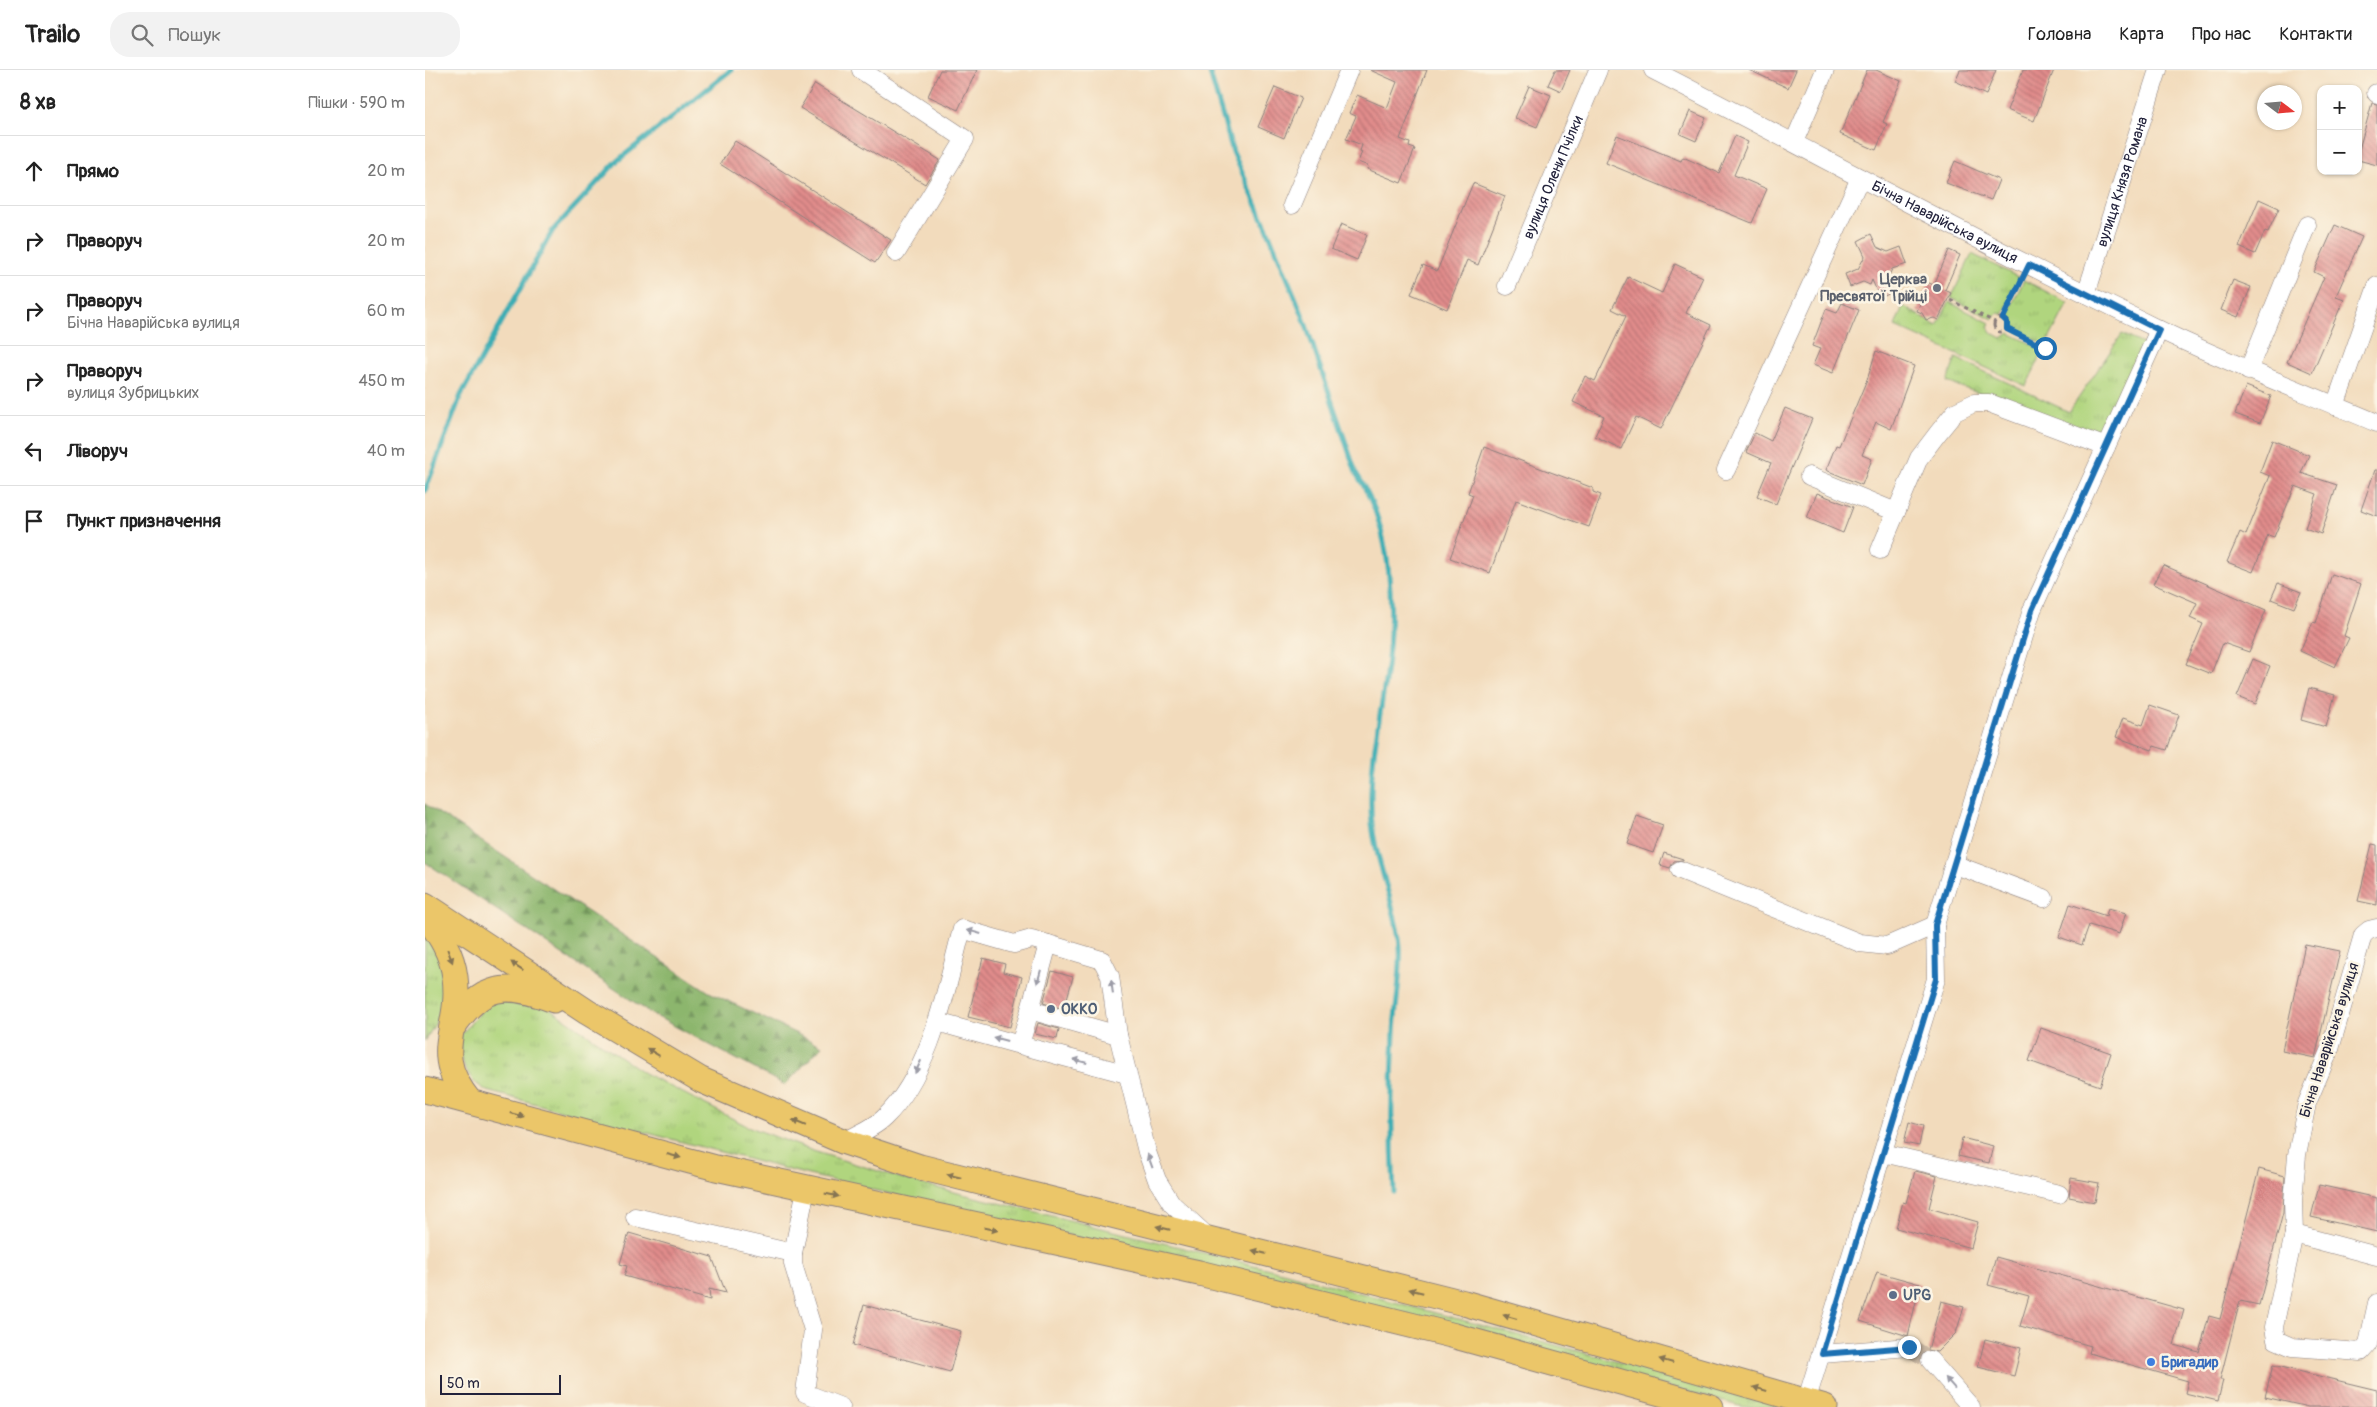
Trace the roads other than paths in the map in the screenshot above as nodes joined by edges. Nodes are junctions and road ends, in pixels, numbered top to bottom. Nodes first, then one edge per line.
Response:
1 (861, 70) edge
2 (1349, 70) edge
3 (1598, 70) edge
4 (1653, 70) edge
5 (1825, 70) edge
6 (2158, 70) edge
7 (1794, 142) junction
8 (1860, 178) junction
9 (1292, 205) dead end
10 (2307, 225) dead end
11 (896, 253) dead end
12 (1507, 286) dead end
13 (2377, 286) edge
14 (2087, 294) junction
15 (2159, 330) junction
16 (2248, 371) junction
17 (2335, 406) junction
18 (2377, 423) edge
19 (2106, 447) junction
20 (1726, 470) dead end
21 (1809, 476) dead end
22 (1896, 512) junction
23 (1880, 550) dead end
24 (1953, 864) junction
25 (1680, 870) dead end
26 (2044, 898) dead end
27 (425, 905) edge
28 (425, 914) edge
29 (1935, 925) junction
30 (2377, 928) edge
31 (1048, 944) junction
32 (1030, 1010) junction
33 (587, 1012) junction
34 (937, 1022) junction
35 (450, 1031) junction
36 (1118, 1035) junction
37 (1020, 1045) junction
38 (1127, 1074) junction
39 (425, 1090) edge
40 (470, 1102) junction
41 (845, 1142) junction
42 (1883, 1153) junction
43 (806, 1189) junction
44 (2059, 1194) dead end
45 (635, 1218) dead end
46 (2294, 1234) junction
47 (1210, 1239) junction
48 (793, 1253) junction
49 (2377, 1256) edge
50 (2377, 1303) edge
51 (1909, 1347) tunnel mouth
52 (1822, 1354) junction
53 (1929, 1360) tunnel mouth
54 (1815, 1405) edge
55 (1707, 1406) edge
56 (841, 1407) edge
57 (1971, 1407) edge

1 - 11 street
2 - 9 street
3 - 12 street, вулиця Олени Пчілки
4 - 7 street, Бічна Наварійська вулиця
5 - 7 street
6 - 14 street, вулиця Князя Романа
7 - 8 street, Бічна Наварійська вулиця
8 - 14 street, Бічна Наварійська вулиця
8 - 20 street
10 - 16 street
13 - 17 street
14 - 15 street, Бічна Наварійська вулиця
15 - 16 street, Бічна Наварійська вулиця
15 - 19 street
16 - 17 street, Бічна Наварійська вулиця
17 - 18 street, Бічна Наварійська вулиця
19 - 22 street
19 - 24 street
21 - 22 street
22 - 23 street
24 - 26 street
24 - 29 street
25 - 29 street
33 -> 27 highway
28 -> 35 highway
29 - 42 street
30 - 46 street, Бічна Наварійська вулиця
31 -> 32 street
31 -> 34 street
36 -> 31 street
32 - 36 street
32 - 37 street
33 - 35 highway
41 -> 33 highway
37 -> 34 street
34 -> 41 street
35 - 40 highway
36 - 38 street
38 -> 37 street
47 -> 38 street
39 - 40 highway
40 -> 43 highway
47 -> 41 highway
42 - 44 street
42 - 52 street
43 - 48 street
43 -> 55 highway
45 - 48 street
46 - 49 street
46 - 50 street, Бічна Наварійська вулиця
54 -> 47 highway
48 - 56 street
51 - 52 street
52 - 54 street
57 -> 53 street

